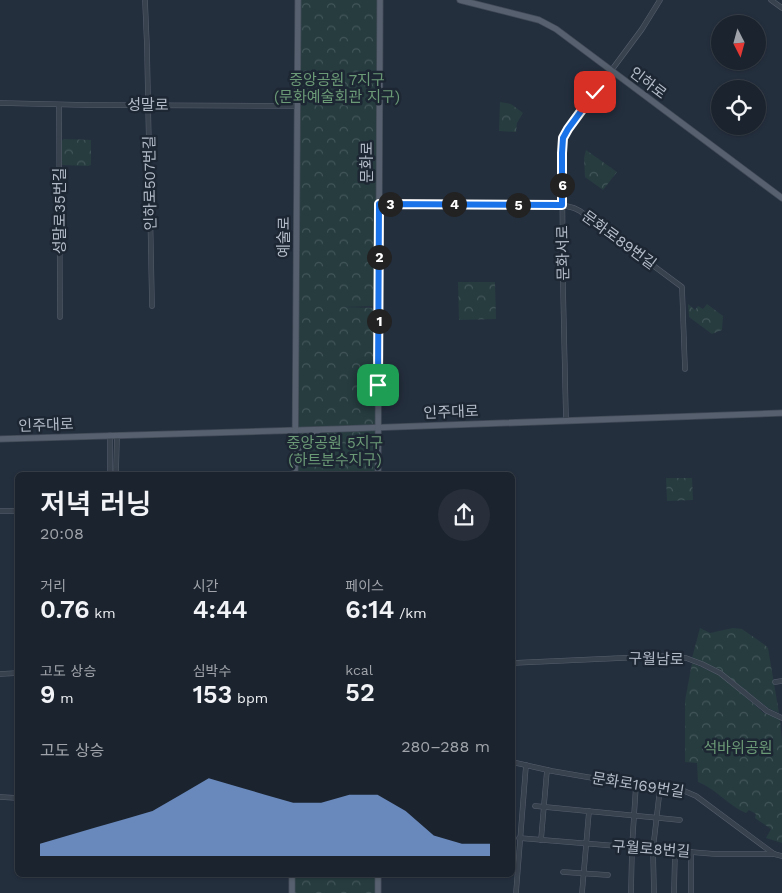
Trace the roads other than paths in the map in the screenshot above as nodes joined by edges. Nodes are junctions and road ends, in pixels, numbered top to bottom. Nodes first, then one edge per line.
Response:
1 (145, 0) edge
2 (298, 0) edge
3 (380, 0) edge
4 (460, 0) edge
5 (660, 0) edge
6 (772, 0) edge
7 (782, 8) edge
8 (611, 71) junction
9 (0, 103) edge
10 (59, 105) junction
11 (148, 105) junction
12 (297, 106) junction
13 (782, 198) edge
14 (379, 204) junction
15 (562, 205) junction
16 (152, 306) dead end
17 (60, 317) dead end
18 (685, 369) dead end
19 (782, 413) edge
20 (566, 421) junction
21 (378, 427) junction
22 (320, 429) junction
23 (295, 430) junction
24 (110, 435) junction
25 (117, 435) junction
26 (0, 439) edge
27 (295, 452) junction
28 (110, 472) edge
29 (116, 472) edge
30 (295, 472) edge
31 (378, 472) edge
32 (0, 511) edge
33 (15, 511) edge
34 (515, 663) edge
35 (15, 673) edge
36 (0, 674) edge
37 (782, 681) edge
38 (775, 682) dead end
39 (782, 718) edge
40 (515, 763) edge
41 (526, 765) junction
42 (547, 770) junction
43 (636, 785) junction
44 (660, 788) junction
45 (0, 797) edge
46 (15, 798) edge
47 (534, 806) dead end
48 (544, 807) junction
49 (589, 812) junction
50 (635, 816) junction
51 (657, 818) junction
52 (680, 820) dead end
53 (519, 838) junction
54 (541, 840) junction
55 (586, 844) junction
56 (632, 847) junction
57 (653, 849) junction
58 (675, 851) junction
59 (691, 852) junction
60 (774, 854) junction
61 (782, 856) edge
62 (563, 872) dead end
63 (583, 874) junction
64 (608, 875) dead end
65 (292, 877) edge
66 (378, 877) edge
67 (292, 893) edge
68 (378, 893) edge
69 (516, 893) edge
70 (582, 893) edge
71 (631, 893) edge
72 (654, 893) edge
73 (674, 893) edge
74 (691, 893) edge

1 - 11 street, 인하로507번길
2 - 12 main road, 예술로
3 - 14 main road, 문화로
4 - 8 main road, 인하로
5 - 8 street, 문화서로
6 - 7 street
8 - 13 main road, 인하로
8 - 15 street, 문화서로
9 - 10 street, 성말로
10 - 11 street, 성말로
10 - 17 street, 성말로35번길
11 - 12 street, 성말로
11 - 16 street, 인하로507번길
12 - 23 main road, 예술로
14 - 15 street, 문화로89번길
14 - 21 main road, 문화로
15 - 18 street, 문화로89번길
15 - 20 street, 문화서로
19 - 20 main road, 인주대로
20 - 21 main road, 인주대로
21 - 22 main road, 인주대로
21 - 31 main road, 문화로
22 - 23 main road, 인주대로
22 - 27 main road
23 - 25 main road, 인주대로
23 - 27 main road, 예술로
24 - 25 main road, 인주대로
24 - 26 main road, 인주대로
24 - 28 street
25 - 29 street
27 - 30 main road, 예술로
32 - 33 street
34 - 39 street, 구월남로
35 - 36 street
37 - 38 street
40 - 41 street, 문화로169번길
41 - 42 street, 문화로169번길
41 - 53 street
42 - 43 street, 문화로169번길
42 - 48 street
43 - 44 street, 문화로169번길
43 - 50 street
44 - 51 street
44 - 60 street, 문화로169번길
45 - 46 street
47 - 48 street
48 - 49 street
48 - 54 street
49 - 50 street
49 - 55 street
50 - 51 street
50 - 56 street
51 - 52 street
51 - 57 street
53 - 54 street, 구월로8번길
53 - 69 street
54 - 55 street, 구월로8번길
55 - 56 street, 구월로8번길
55 - 63 street
56 - 57 street, 구월로8번길
56 - 71 street
57 - 58 street, 구월로8번길
57 - 72 street
58 - 59 street, 구월로8번길
58 - 73 street
59 - 60 street, 구월로8번길
59 - 74 street
60 - 61 street, 구월로8번길
62 - 63 street
63 - 64 street
63 - 70 street
65 - 67 main road
66 - 68 main road

